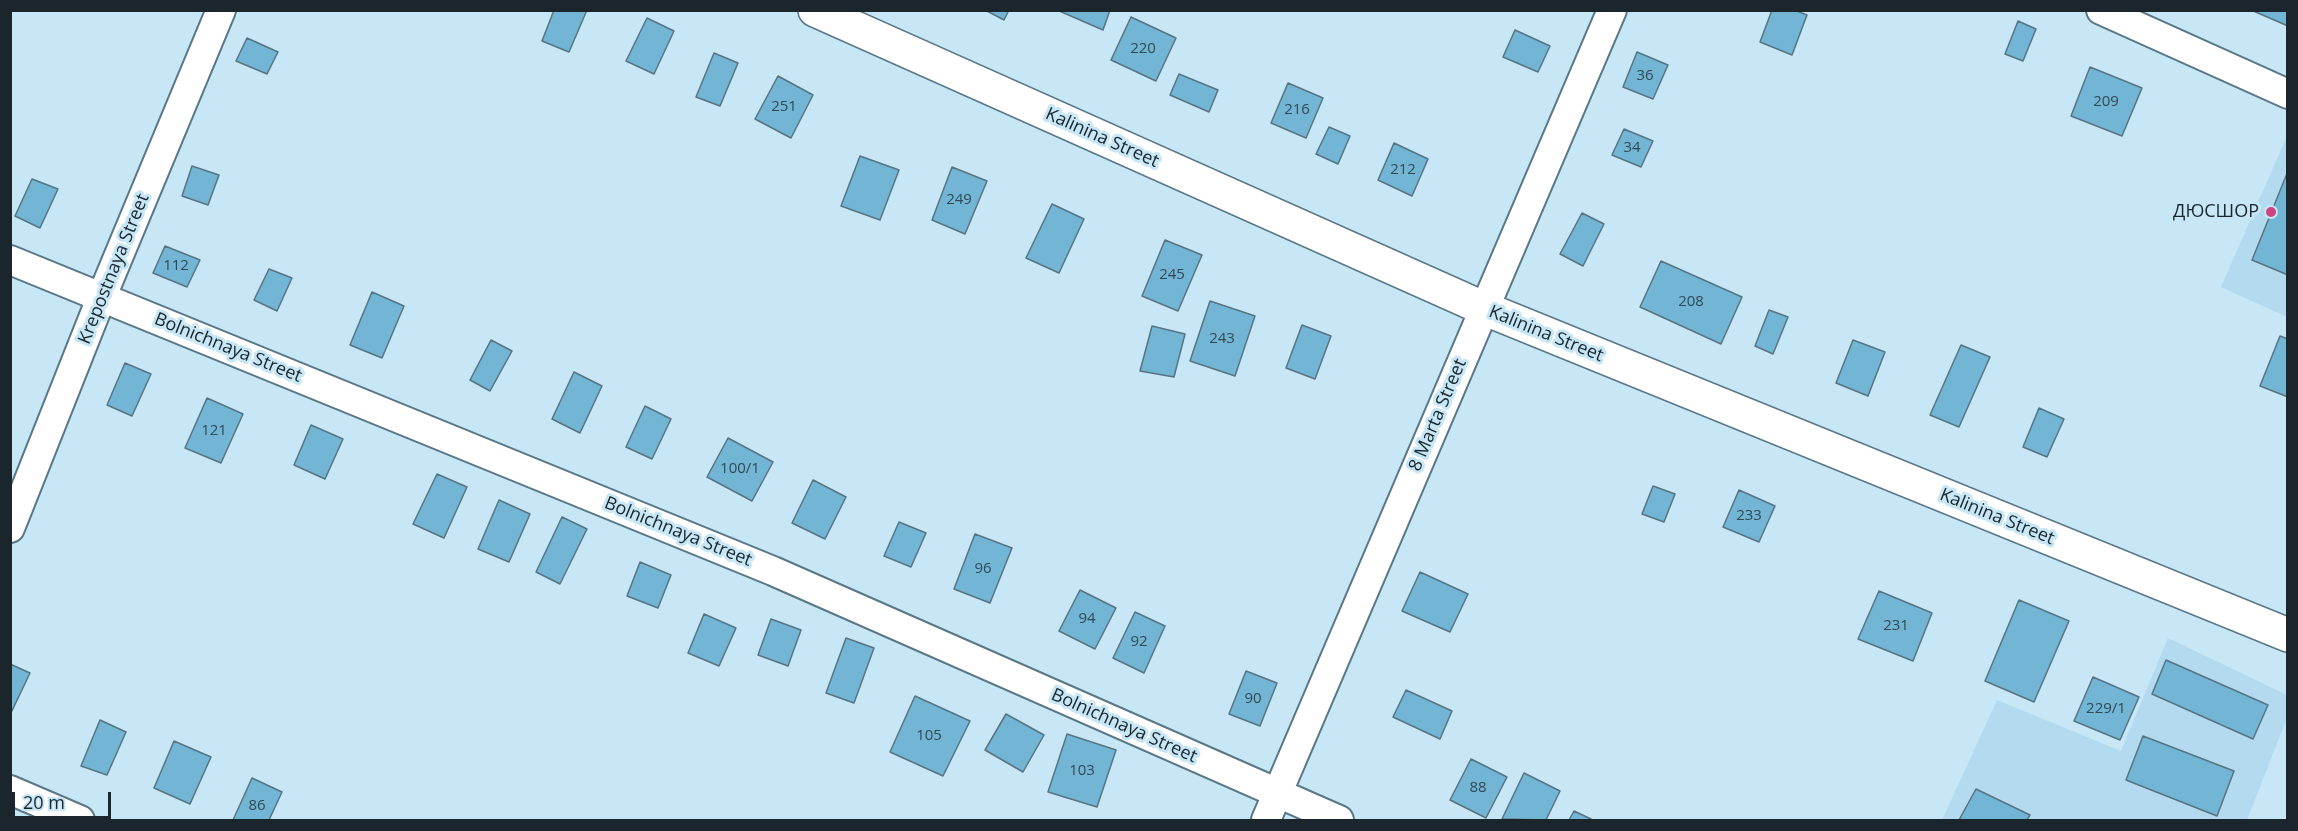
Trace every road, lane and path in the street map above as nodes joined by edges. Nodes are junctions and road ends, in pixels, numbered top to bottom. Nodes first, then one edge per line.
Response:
1 (220, 10) edge
2 (815, 10) edge
3 (1612, 10) edge
4 (2101, 10) edge
5 (2288, 94) edge
6 (10, 260) edge
7 (102, 296) junction
8 (1483, 308) junction
9 (10, 528) edge
10 (2288, 635) edge
11 (10, 790) edge
12 (1278, 794) junction
13 (80, 820) edge
14 (1266, 820) edge
15 (1339, 820) edge

1 - 7 street, Krepostnaya Street
2 - 8 street, Kalinina Street
3 - 8 street, 8 Marta Street
4 - 5 street
6 - 7 street, Bolnichnaya Street
7 - 9 street, Krepostnaya Street
7 - 12 street, Bolnichnaya Street
8 - 10 street, Kalinina Street
8 - 12 street, 8 Marta Street
11 - 13 street
12 - 14 street, 8 Marta Street
12 - 15 street, Bolnichnaya Street

